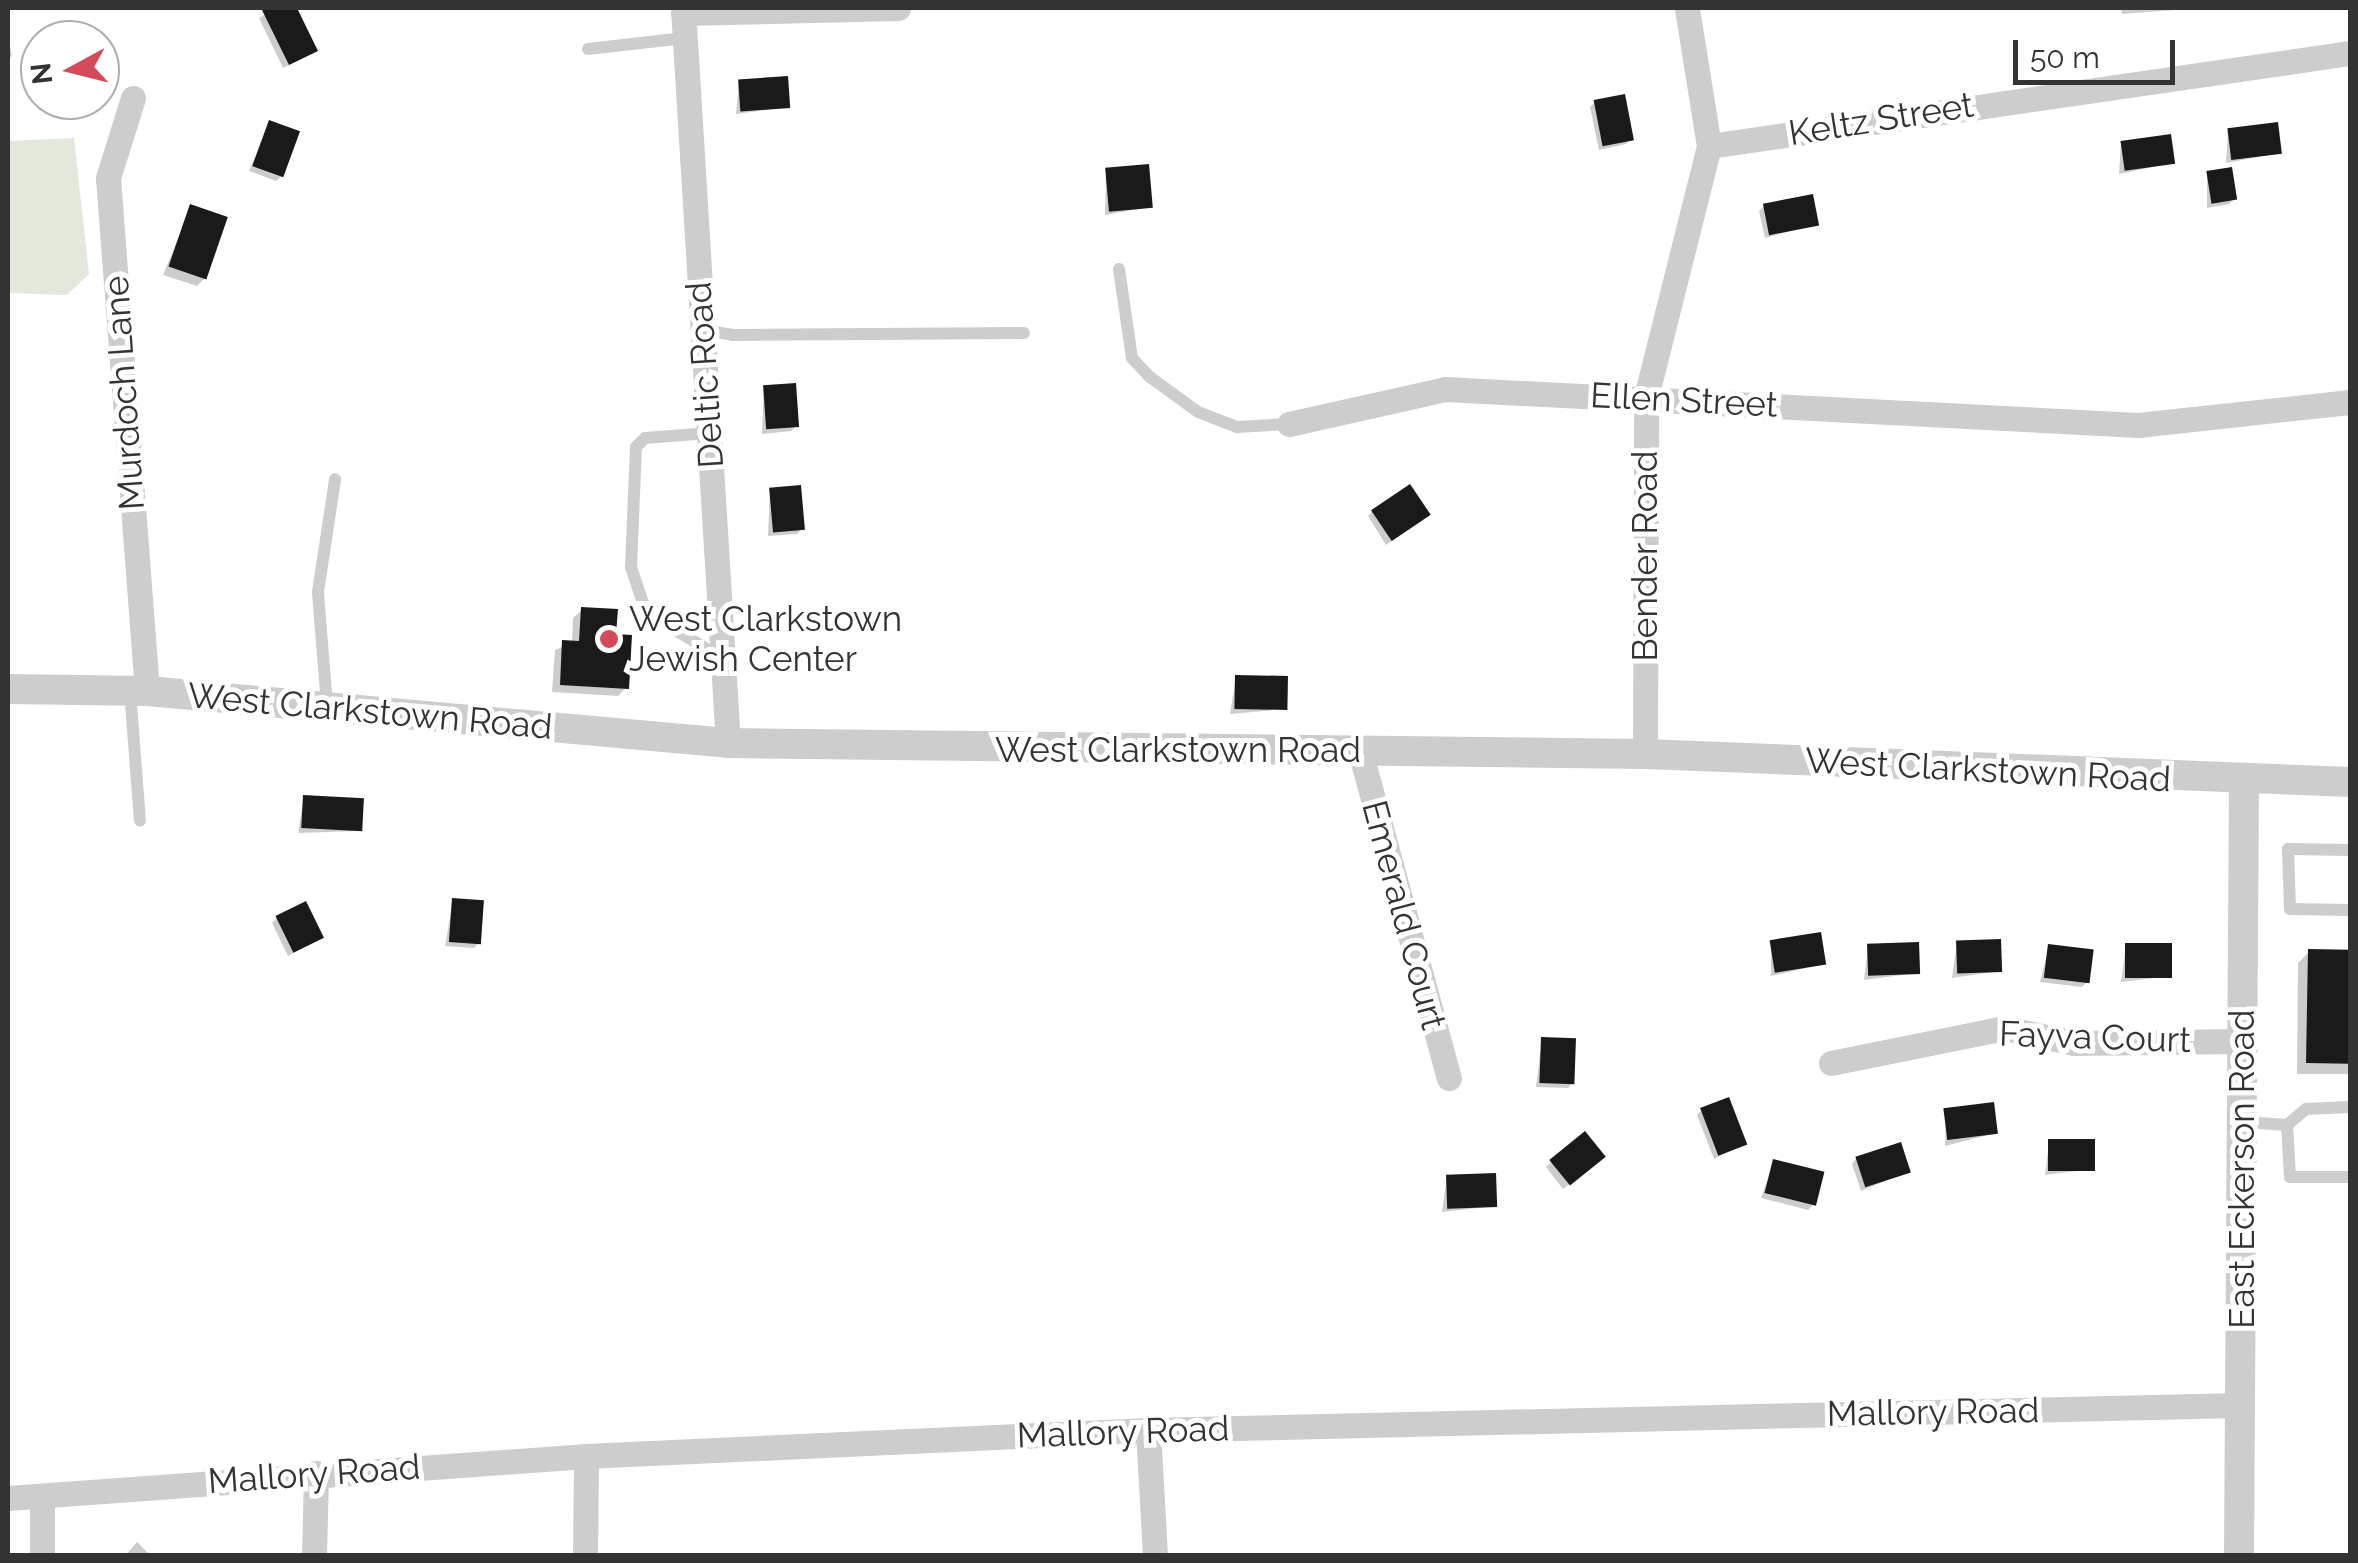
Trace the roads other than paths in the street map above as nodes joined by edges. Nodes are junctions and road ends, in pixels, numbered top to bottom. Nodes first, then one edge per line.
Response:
1 (898, 8) edge
2 (1687, 8) edge
3 (683, 20) edge
4 (588, 49) dead end
5 (2350, 53) edge
6 (133, 98) dead end
7 (1709, 146) junction
8 (1119, 269) dead end
9 (702, 330) junction
10 (1024, 333) dead end
11 (1646, 397) junction
12 (2350, 402) edge
13 (1289, 424) joint
14 (709, 432) junction
15 (335, 479) dead end
16 (723, 659) junction
17 (8, 689) edge
18 (138, 691) junction
19 (327, 707) junction
20 (728, 743) junction
21 (1360, 751) junction
22 (1645, 754) junction
23 (2244, 782) junction
24 (2350, 782) edge
25 (140, 821) dead end
26 (2350, 850) edge
27 (2350, 910) edge
28 (2243, 1041) junction
29 (1831, 1064) dead end
30 (1449, 1078) dead end
31 (2350, 1107) edge
32 (2242, 1122) junction
33 (2288, 1125) junction
34 (2350, 1176) edge
35 (2240, 1405) junction
36 (1148, 1430) junction
37 (586, 1456) junction
38 (316, 1473) junction
39 (42, 1496) junction
40 (8, 1498) edge
41 (42, 1556) edge
42 (314, 1556) edge
43 (586, 1556) edge
44 (1155, 1556) edge
45 (2238, 1556) edge

1 - 3 street
2 - 7 street, Bender Road
3 - 4 lane
3 - 9 street, Deltic Road
5 - 7 street, Keltz Street
6 - 18 street, Murdoch Lane
7 - 11 street, Bender Road
8 - 13 lane, Ellen Street
9 - 10 lane
9 - 14 street, Deltic Road
11 - 12 street, Ellen Street
11 - 13 street, Ellen Street
11 - 22 street, Bender Road
14 - 16 street, Deltic Road
14 - 16 lane
15 - 19 lane
16 - 20 street, Deltic Road
17 - 18 street, West Clarkstown Road
18 - 19 street, West Clarkstown Road
18 - 25 lane
19 - 20 street, West Clarkstown Road
20 - 21 street, West Clarkstown Road
21 - 22 street, West Clarkstown Road
21 - 30 street, Emerald Court
22 - 23 street, West Clarkstown Road
23 - 24 street, West Clarkstown Road
23 - 28 street, East Eckerson Road
26 - 27 lane
28 - 29 street, Fayva Court
28 - 32 street, East Eckerson Road
31 - 33 lane
32 - 33 lane
32 - 35 street, East Eckerson Road
33 - 34 lane
35 - 36 street, Mallory Road
35 - 45 street, East Eckerson Road
36 - 37 street, Mallory Road
36 - 44 street
37 - 38 street, Mallory Road
37 - 43 street
38 - 39 street, Mallory Road
38 - 42 street
39 - 40 street, Mallory Road
39 - 41 street

